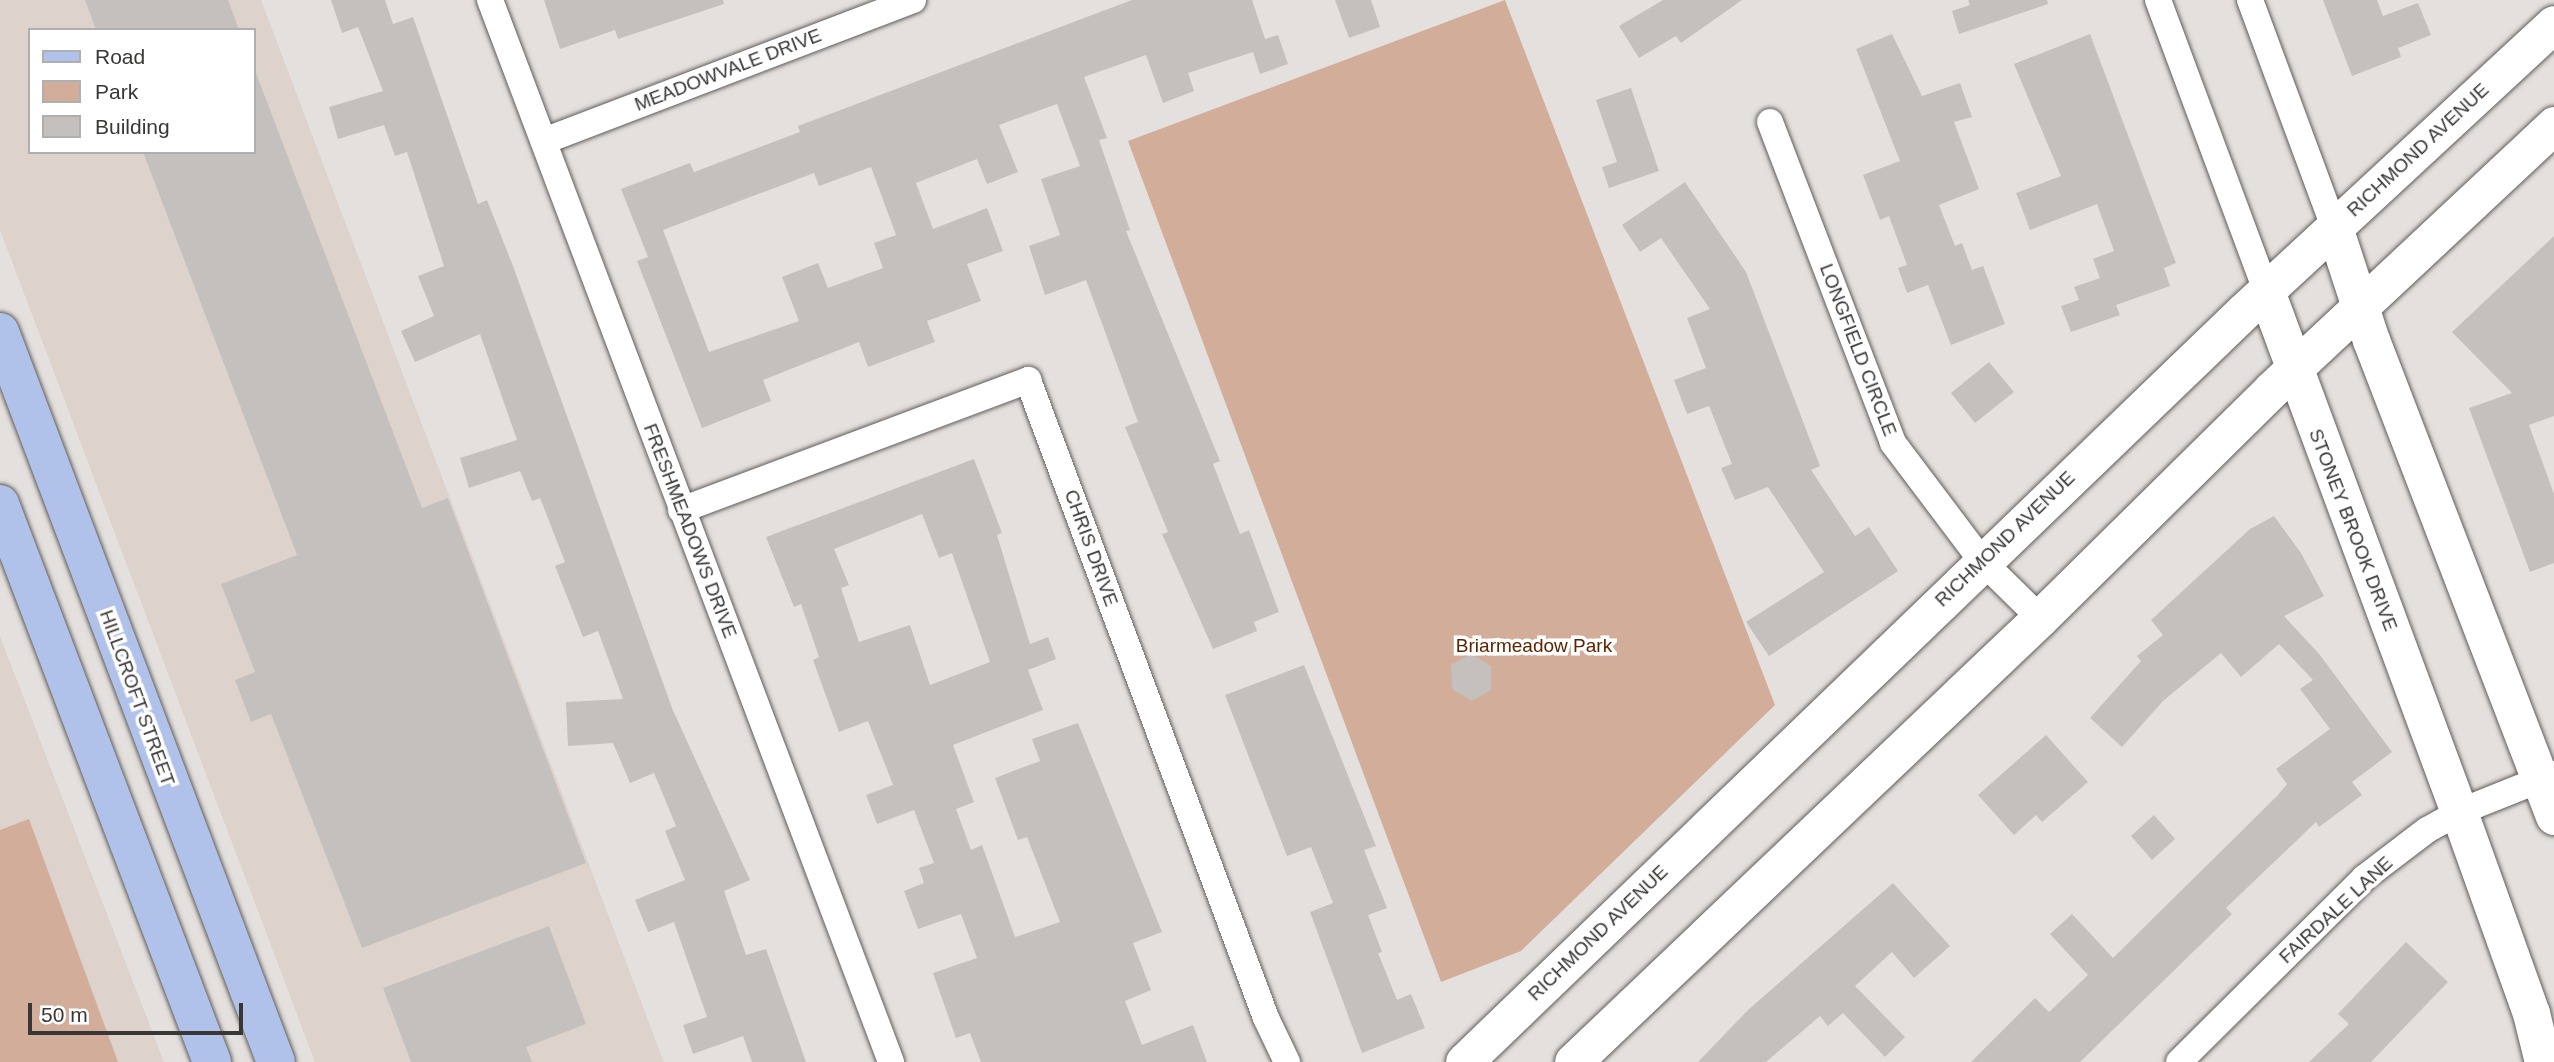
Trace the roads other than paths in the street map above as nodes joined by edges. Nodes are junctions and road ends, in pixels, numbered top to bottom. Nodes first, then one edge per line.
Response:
1 (490, 0) edge
2 (913, 0) edge
3 (2158, 0) edge
4 (2250, 0) edge
5 (2554, 24) edge
6 (1770, 122) dead end
7 (2554, 125) edge
8 (544, 141) junction
9 (2334, 228) junction
10 (2266, 291) junction
11 (2360, 309) junction
12 (0, 332) edge
13 (2293, 372) junction
14 (0, 504) edge
15 (681, 510) junction
16 (1982, 561) junction
17 (2040, 618) junction
18 (149, 732) junction
19 (96, 753) junction
20 (2547, 777) edge
21 (2459, 812) junction
22 (2554, 816) edge
23 (212, 1062) edge
24 (276, 1062) edge
25 (891, 1062) edge
26 (1287, 1062) edge
27 (1464, 1062) edge
28 (1573, 1062) edge
29 (2179, 1062) edge
30 (2543, 1062) edge

1 - 8 street, FRESHMEADOWS DRIVE
2 - 8 street, MEADOWVALE DRIVE
3 - 10 street, STONEY BROOK DRIVE
4 - 9 street
5 - 9 main road, RICHMOND AVENUE
6 - 16 street, LONGFIELD CIRCLE
7 - 11 main road
8 - 15 street, FRESHMEADOWS DRIVE
9 - 10 main road, RICHMOND AVENUE
9 - 11 main road
10 - 13 main road, STONEY BROOK DRIVE
10 - 16 main road, RICHMOND AVENUE
11 - 13 main road
11 - 20 main road
12 - 18 main road, HILLCROFT STREET
13 - 17 main road
13 - 21 main road, STONEY BROOK DRIVE
14 - 19 main road
15 - 25 street, FRESHMEADOWS DRIVE
15 - 26 street, CHRIS DRIVE
16 - 17 street, LONGFIELD CIRCLE
16 - 27 main road, RICHMOND AVENUE
17 - 28 main road
18 - 19 main road
18 - 24 main road, HILLCROFT STREET
19 - 23 main road
20 - 21 street, FAIRDALE LANE
20 - 22 main road
21 - 29 street, FAIRDALE LANE
21 - 30 main road, STONEY BROOK DRIVE

